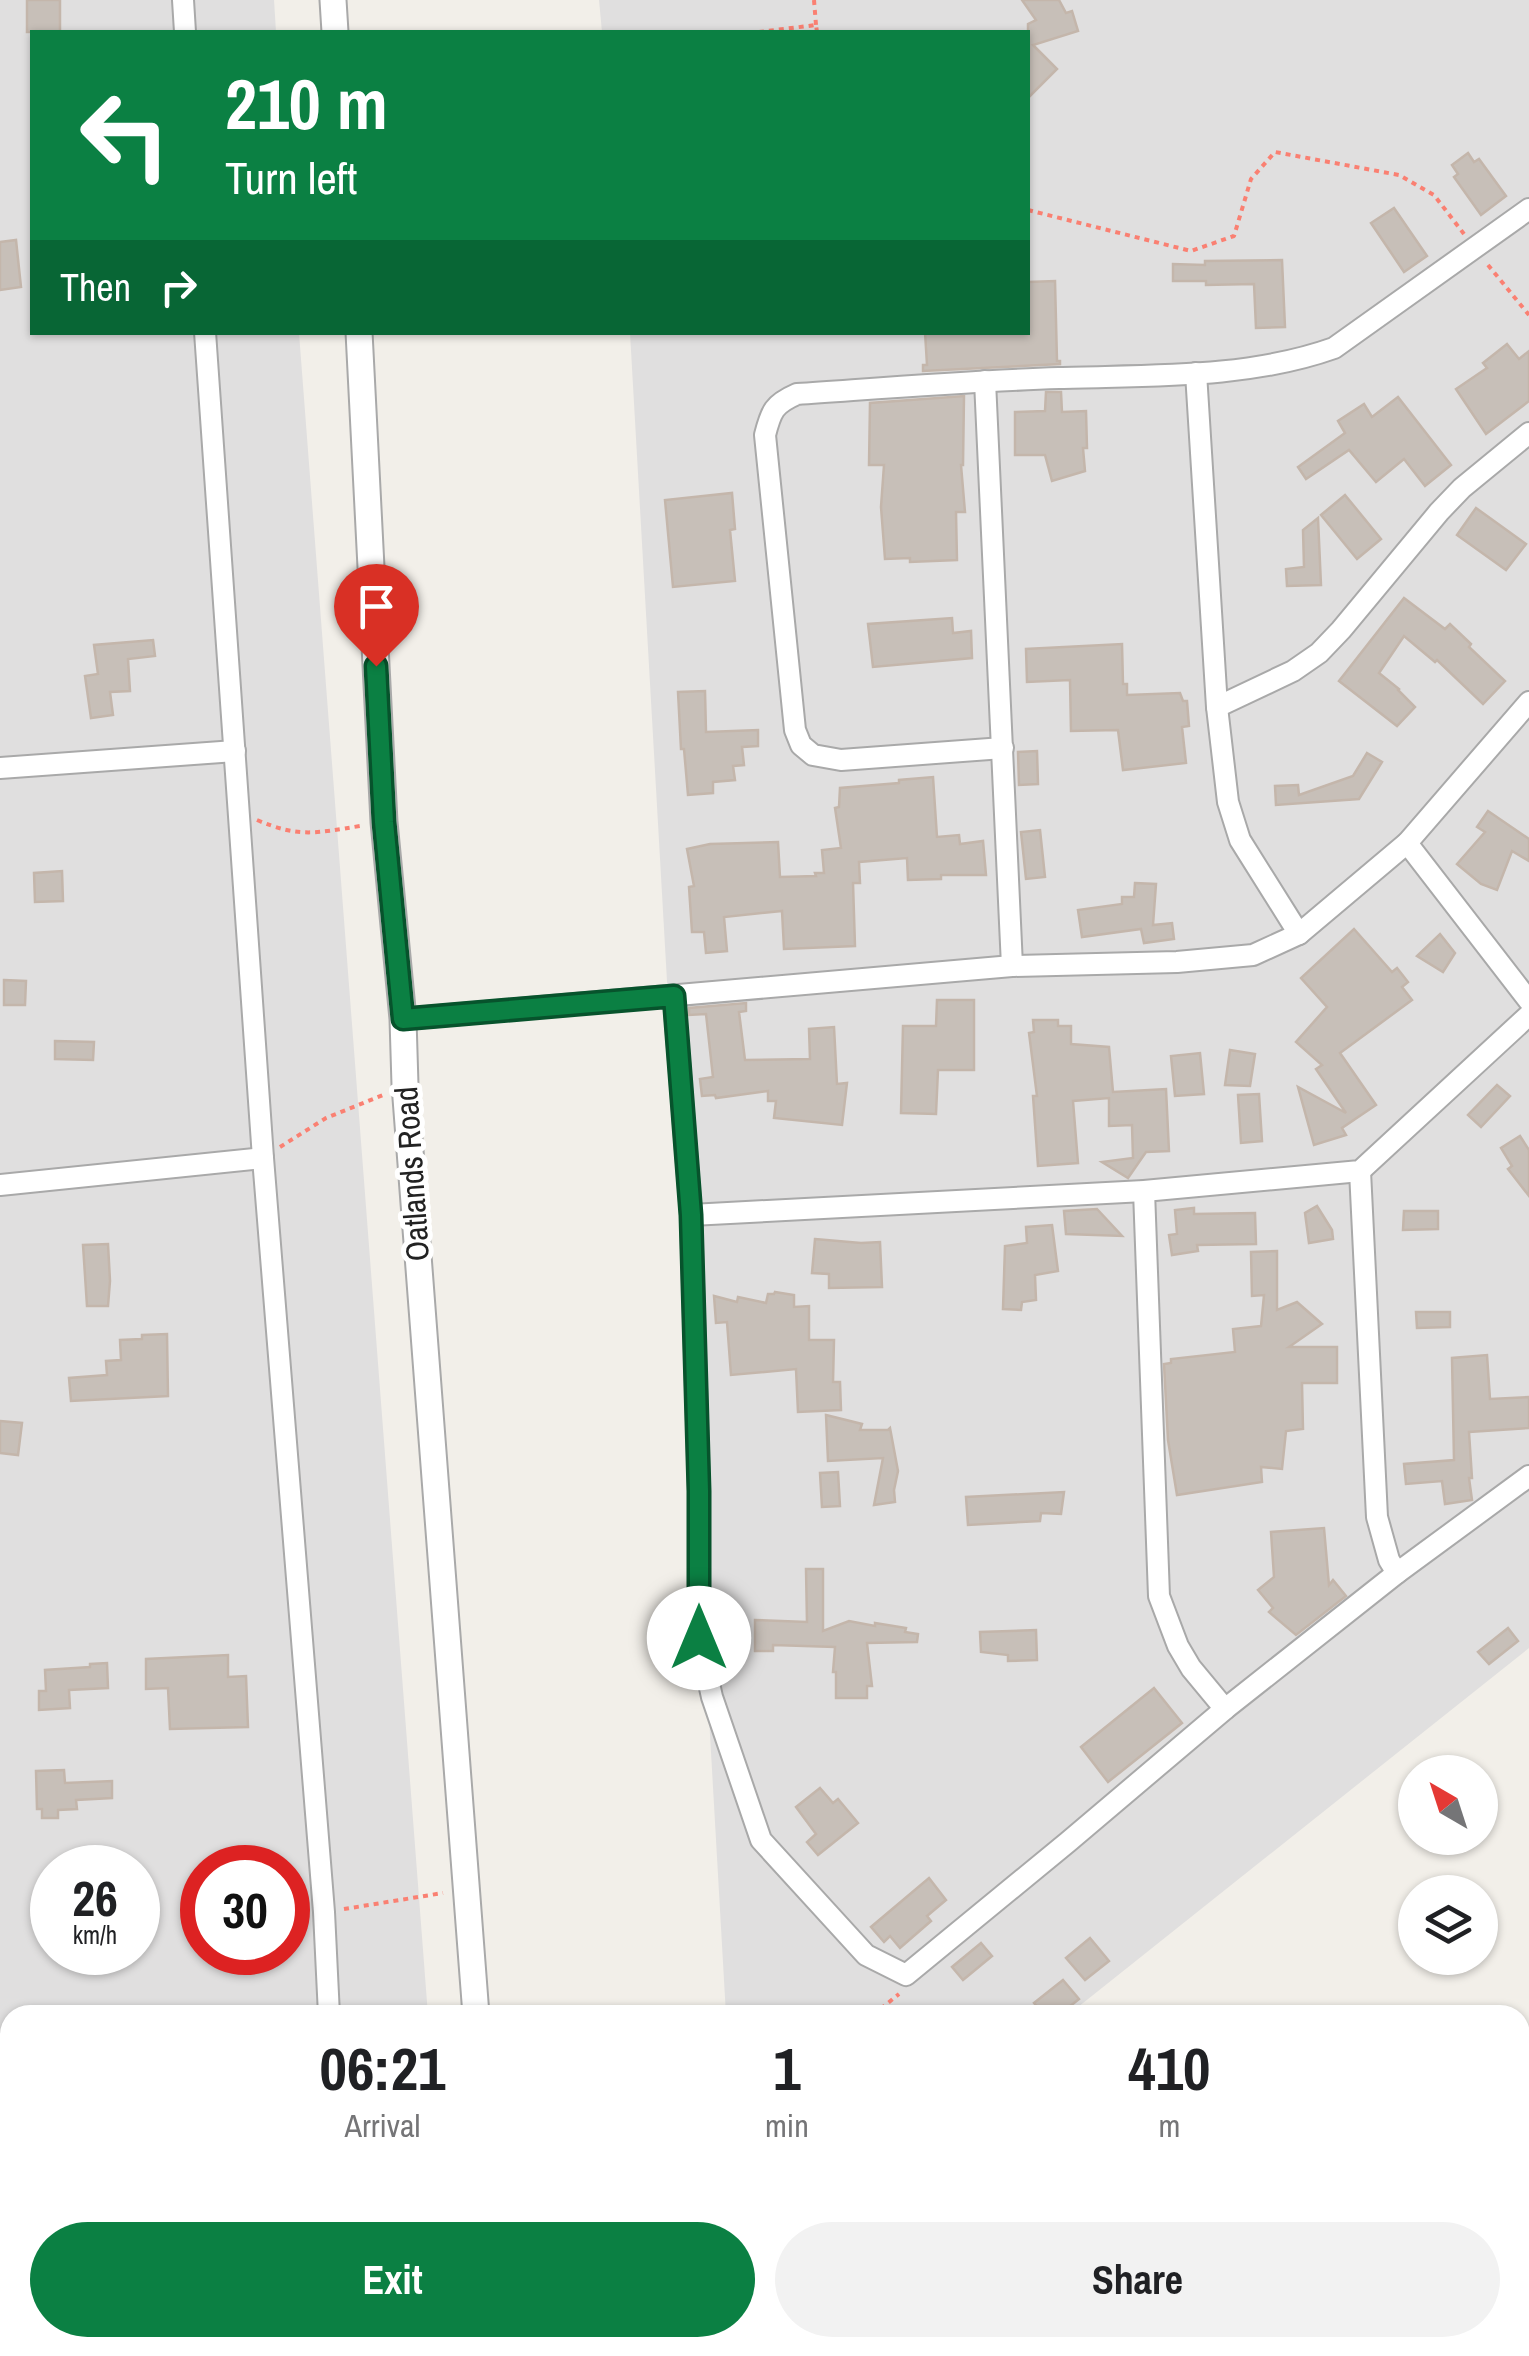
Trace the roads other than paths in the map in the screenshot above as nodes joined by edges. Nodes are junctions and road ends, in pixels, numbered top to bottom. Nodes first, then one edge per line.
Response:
1 (183, 0) edge
2 (333, 0) edge
3 (185, 30) edge
4 (335, 30) edge
5 (1529, 209) edge
6 (205, 335) edge
7 (359, 335) edge
8 (1196, 373) junction
9 (985, 381) junction
10 (1529, 434) edge
11 (1529, 702) edge
12 (1218, 707) junction
13 (1003, 748) junction
14 (235, 752) junction
15 (0, 768) edge
16 (1407, 843) junction
17 (1299, 934) junction
18 (1012, 966) junction
19 (674, 996) junction
20 (1529, 1001) edge
21 (1529, 1015) edge
22 (403, 1019) junction
23 (263, 1158) junction
24 (1360, 1171) junction
25 (0, 1185) edge
26 (1144, 1191) junction
27 (691, 1215) junction
28 (1529, 1476) edge
29 (1397, 1572) junction
30 (1225, 1709) junction
31 (329, 2005) edge
32 (475, 2005) edge

1 - 3 street
2 - 4 street
5 - 8 street
6 - 14 street
7 - 22 street, Oatlands Road
8 - 9 street
8 - 12 street
9 - 13 street
9 - 13 street
10 - 12 street
11 - 16 street
12 - 17 street
13 - 18 street
14 - 15 street
14 - 23 street
16 - 17 street
16 - 20 street
17 - 18 street
18 - 19 street
19 - 22 street
19 - 27 street
21 - 24 street
22 - 32 street, Oatlands Road
23 - 25 street
23 - 31 street
24 - 26 street
24 - 29 street
26 - 27 street
26 - 30 street
27 - 30 street
28 - 29 street
29 - 30 street

